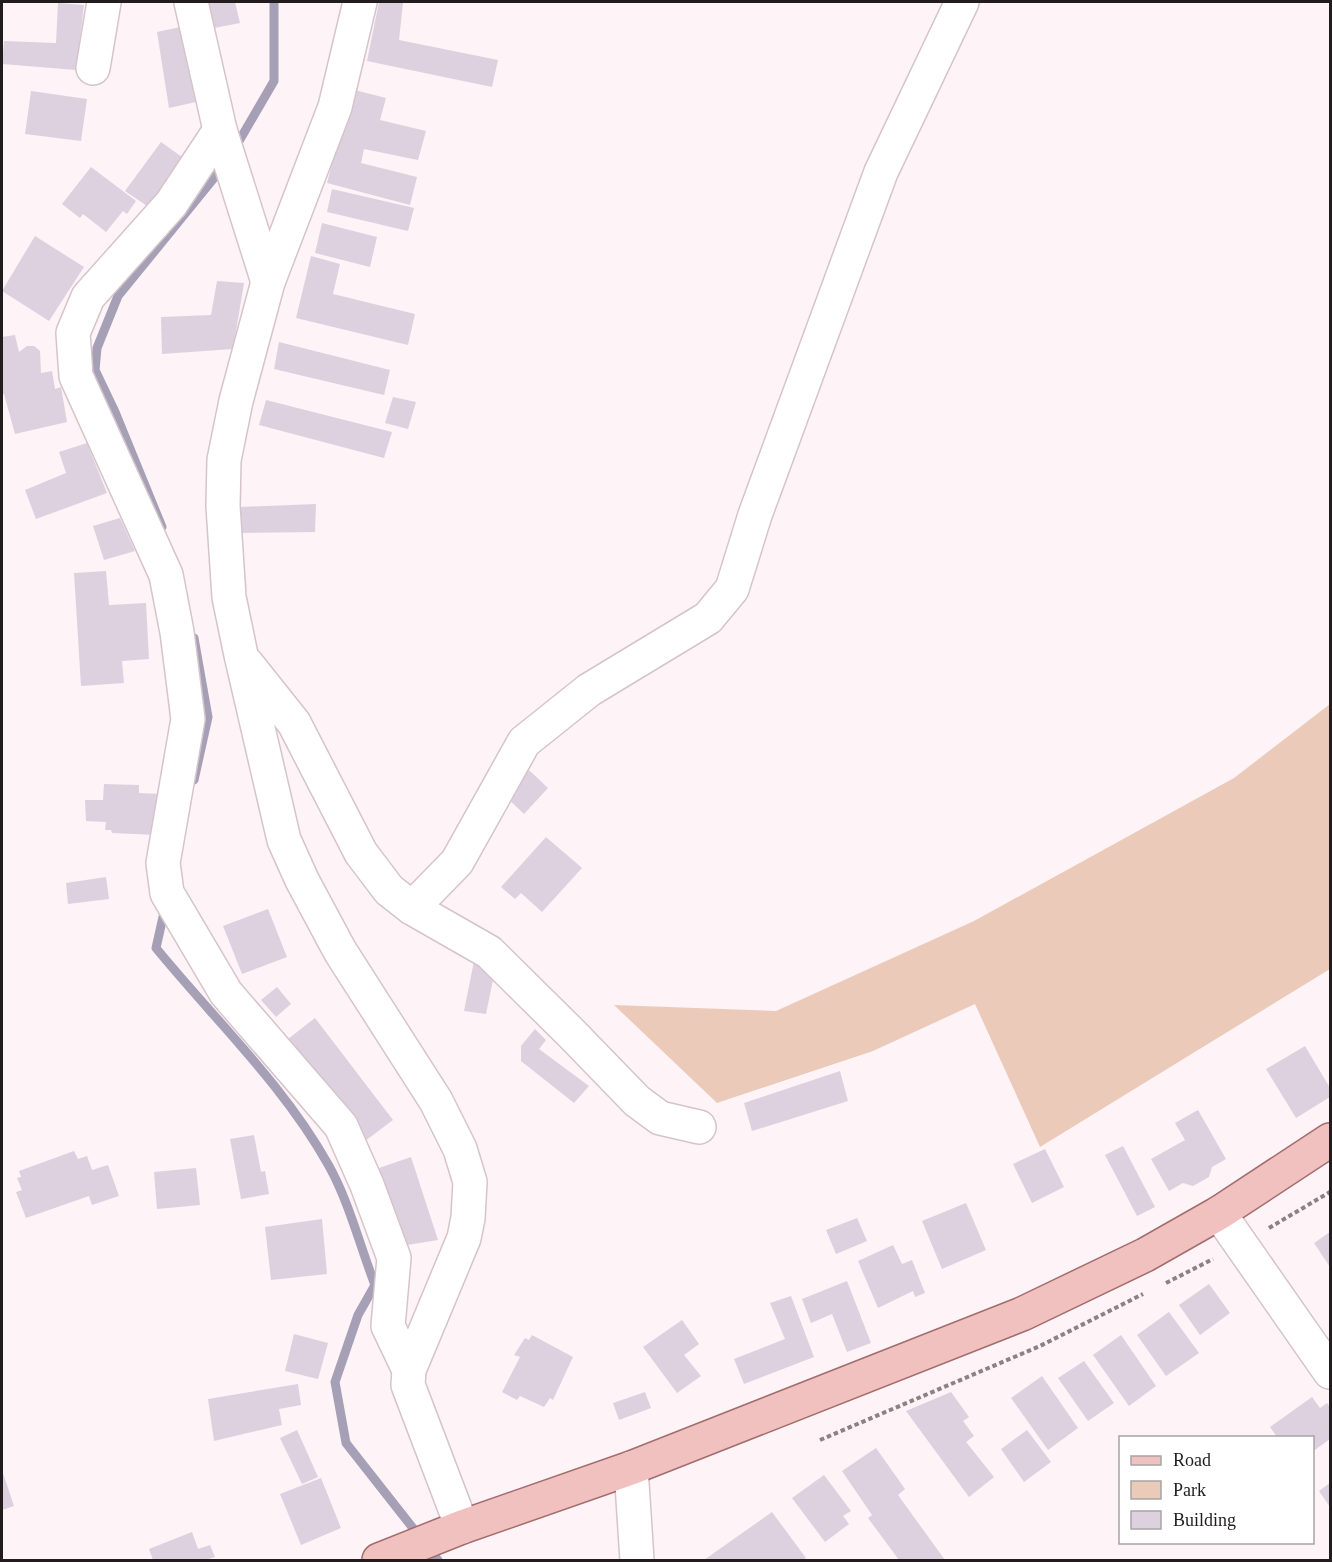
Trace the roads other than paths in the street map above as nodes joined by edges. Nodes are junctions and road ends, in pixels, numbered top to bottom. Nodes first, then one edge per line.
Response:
1 (104, 2) edge
2 (191, 2) edge
3 (360, 2) edge
4 (962, 2) edge
5 (93, 68) dead end
6 (220, 130) junction
7 (268, 282) junction
8 (241, 655) junction
9 (411, 908) junction
10 (699, 1127) dead end
11 (1330, 1140) edge
12 (1219, 1214) junction
13 (409, 1370) junction
14 (1330, 1372) edge
15 (631, 1468) junction
16 (453, 1531) junction
17 (393, 1556) edge
18 (637, 1560) edge

1 - 5 street
2 - 6 street
3 - 7 street
4 - 9 street
6 - 7 street
6 - 13 street
7 - 8 street
8 - 9 street
8 - 13 street
9 - 10 street
11 - 12 main road
12 - 14 street
12 - 15 main road
13 - 16 street
15 - 16 main road
15 - 18 street
16 - 17 main road

